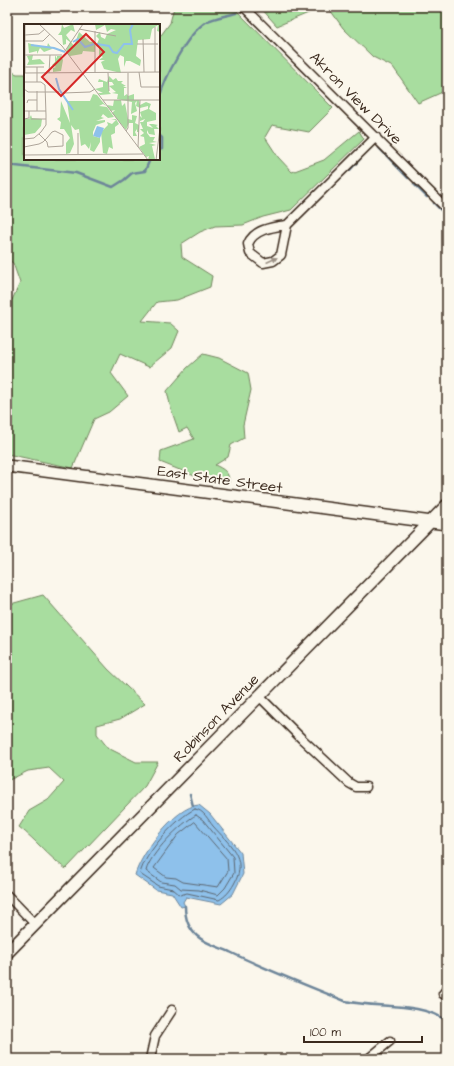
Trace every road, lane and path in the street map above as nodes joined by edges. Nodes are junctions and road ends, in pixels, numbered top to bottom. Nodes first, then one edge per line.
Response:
1 (244, 7) edge
2 (376, 137) junction
3 (447, 209) edge
4 (286, 225) junction
5 (7, 466) edge
6 (447, 505) edge
7 (430, 522) junction
8 (447, 524) edge
9 (259, 696) junction
10 (366, 787) dead end
11 (7, 895) edge
12 (35, 924) junction
13 (7, 953) edge
14 (172, 1010) dead end
15 (390, 1041) dead end
16 (150, 1059) edge
17 (368, 1059) edge

1 - 2 street, Akron View Drive
2 - 3 street, Akron View Drive
2 - 4 street
4 -> 4 street
5 - 7 main road, East State Street
6 - 7 main road, Robinson Avenue
7 - 8 main road, East State Street
7 - 9 main road, Robinson Avenue
9 - 10 street
9 - 12 main road, Robinson Avenue
11 - 12 street
12 - 13 main road, Robinson Avenue
14 - 16 street
15 - 17 street

